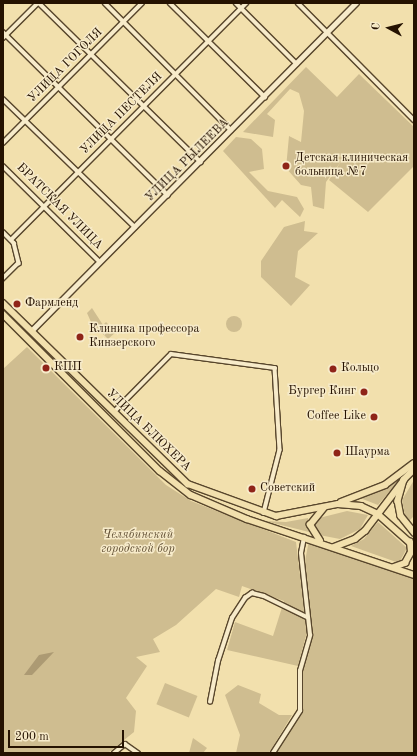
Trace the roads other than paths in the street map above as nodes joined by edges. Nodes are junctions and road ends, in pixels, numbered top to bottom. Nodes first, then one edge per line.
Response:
1 (38, 3) edge
2 (105, 3) edge
3 (142, 3) edge
4 (170, 3) edge
5 (236, 3) edge
6 (246, 3) edge
7 (298, 3) edge
8 (356, 3) edge
9 (241, 8) junction
10 (124, 22) junction
11 (328, 31) junction
12 (3, 32) edge
13 (6, 35) junction
14 (3, 38) edge
15 (208, 40) junction
16 (84, 49) junction
17 (96, 49) junction
18 (90, 55) junction
19 (297, 64) junction
20 (176, 74) junction
21 (59, 87) junction
22 (265, 97) junction
23 (3, 99) edge
24 (143, 107) junction
25 (414, 120) edge
26 (26, 121) junction
27 (232, 131) junction
28 (111, 139) junction
29 (3, 144) edge
30 (200, 162) junction
31 (3, 166) edge
32 (78, 172) junction
33 (168, 195) junction
34 (43, 207) junction
35 (135, 227) junction
36 (3, 232) edge
37 (11, 240) junction
38 (100, 262) junction
39 (3, 279) edge
40 (3, 303) edge
41 (3, 314) edge
42 (31, 331) junction
43 (25, 336) junction
44 (114, 412) junction
45 (414, 463) edge
46 (414, 470) edge
47 (404, 480) junction
48 (338, 504) junction
49 (326, 507) junction
50 (264, 514) junction
51 (378, 514) junction
52 (414, 532) edge
53 (304, 537) junction
54 (323, 543) junction
55 (412, 544) edge
56 (333, 547) junction
57 (392, 567) junction
58 (414, 575) edge
59 (307, 617) junction
60 (210, 702) dead end
61 (114, 753) edge
62 (138, 753) edge
63 (273, 753) edge

1 - 13 street
1 - 16 street
2 - 10 street
3 - 10 street, УЛИЦА ГОГОЛЯ
4 - 15 street
5 - 9 street
6 - 9 street, УЛИЦА ПЕСТЕЛЯ
7 - 11 street
8 - 11 street, УЛИЦА РЫЛЕЕВА
9 - 15 street, УЛИЦА ПЕСТЕЛЯ
9 - 19 street
10 - 17 street, УЛИЦА ГОГОЛЯ
10 - 20 street
11 - 19 street, УЛИЦА РЫЛЕЕВА
11 - 25 street
12 - 13 street
13 - 14 street
13 - 21 street
15 - 20 street, УЛИЦА ПЕСТЕЛЯ
15 - 22 street
16 - 17 street
16 - 18 street
17 - 18 street, УЛИЦА ГОГОЛЯ
18 - 21 street, УЛИЦА ГОГОЛЯ
18 - 24 street
19 - 22 street, УЛИЦА РЫЛЕЕВА
20 - 24 street, УЛИЦА ПЕСТЕЛЯ
20 - 27 street
21 - 26 street, УЛИЦА ГОГОЛЯ
21 - 28 street
22 - 27 street, УЛИЦА РЫЛЕЕВА
23 - 26 street
24 - 28 street, УЛИЦА ПЕСТЕЛЯ
24 - 30 street
26 - 29 street, УЛИЦА ГОГОЛЯ
26 - 32 street
27 - 30 street, УЛИЦА РЫЛЕЕВА
28 - 32 street, УЛИЦА ПЕСТЕЛЯ
28 - 33 street
30 - 33 street, УЛИЦА РЫЛЕЕВА
31 - 34 street, БРАТСКАЯ УЛИЦА
32 - 34 street, УЛИЦА ПЕСТЕЛЯ
32 - 35 street
33 - 35 street, УЛИЦА РЫЛЕЕВА
34 - 37 street, УЛИЦА ПЕСТЕЛЯ
34 - 38 street, БРАТСКАЯ УЛИЦА
35 - 38 street, УЛИЦА РЫЛЕЕВА
36 - 37 street
37 - 39 street
38 - 42 street, УЛИЦА РЫЛЕЕВА
40 - 42 main road, УЛИЦА БЛЮХЕРА
41 - 43 main road, УЛИЦА БЛЮХЕРА
42 - 43 main road
42 - 44 main road, УЛИЦА БЛЮХЕРА
43 - 53 main road, УЛИЦА БЛЮХЕРА
44 - 50 main road, УЛИЦА БЛЮХЕРА
44 - 50 street
45 - 48 main road
46 - 47 main road
47 - 51 main road
47 - 52 main road
48 - 49 main road, УЛИЦА БЛЮХЕРА
48 - 51 main road, УЛИЦА БЛЮХЕРА
49 - 50 main road, УЛИЦА БЛЮХЕРА
49 - 54 main road
51 - 55 main road, УЛИЦА БЛЮХЕРА
51 - 56 main road
53 - 54 main road, УЛИЦА БЛЮХЕРА
53 - 59 street
54 - 56 main road, УЛИЦА БЛЮХЕРА
55 - 57 main road
56 - 57 main road, УЛИЦА БЛЮХЕРА
57 - 58 main road, УЛИЦА БЛЮХЕРА
59 - 60 street
59 - 63 street
61 - 62 street

